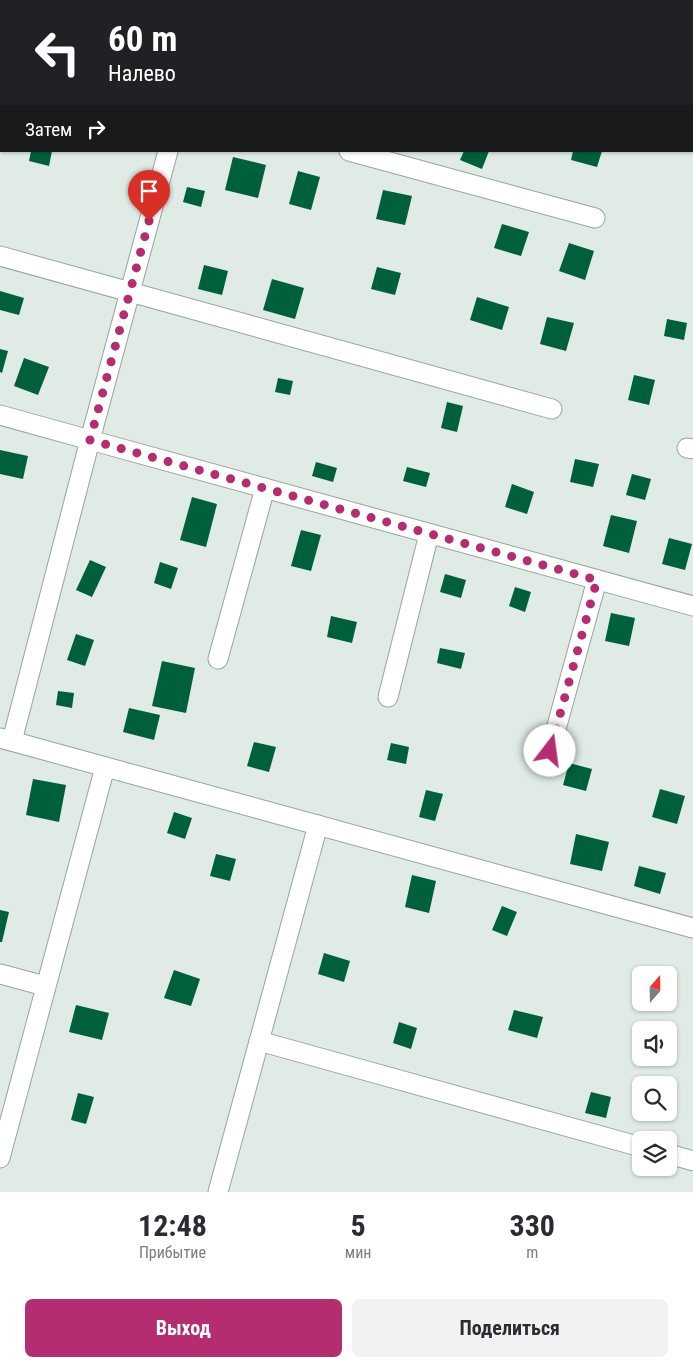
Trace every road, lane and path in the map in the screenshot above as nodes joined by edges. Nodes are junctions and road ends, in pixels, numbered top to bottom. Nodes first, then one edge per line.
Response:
1 (168, 152) edge
2 (353, 152) edge
3 (595, 218) dead end
4 (0, 256) edge
5 (129, 291) junction
6 (552, 409) dead end
7 (0, 415) edge
8 (90, 440) junction
9 (265, 488) junction
10 (429, 534) junction
11 (597, 580) junction
12 (693, 606) edge
13 (218, 659) dead end
14 (388, 697) dead end
15 (6, 739) edge
16 (550, 751) dead end
17 (106, 767) junction
18 (318, 825) junction
19 (693, 928) edge
20 (0, 974) edge
21 (45, 986) junction
22 (260, 1041) junction
23 (632, 1144) edge
24 (677, 1156) edge
25 (0, 1158) edge
26 (693, 1161) edge
27 (218, 1192) edge

1 - 5 street
2 - 3 street
4 - 5 street
5 - 6 street
5 - 8 street
7 - 8 street
8 - 9 street
8 - 15 street
9 - 10 street
9 - 13 street
10 - 11 street
10 - 14 street
11 - 12 street
11 - 16 street
15 - 17 street
17 - 18 street
17 - 21 street
18 - 19 street
18 - 22 street
20 - 21 street
21 - 25 street
22 - 23 street
22 - 27 street
24 - 26 street

